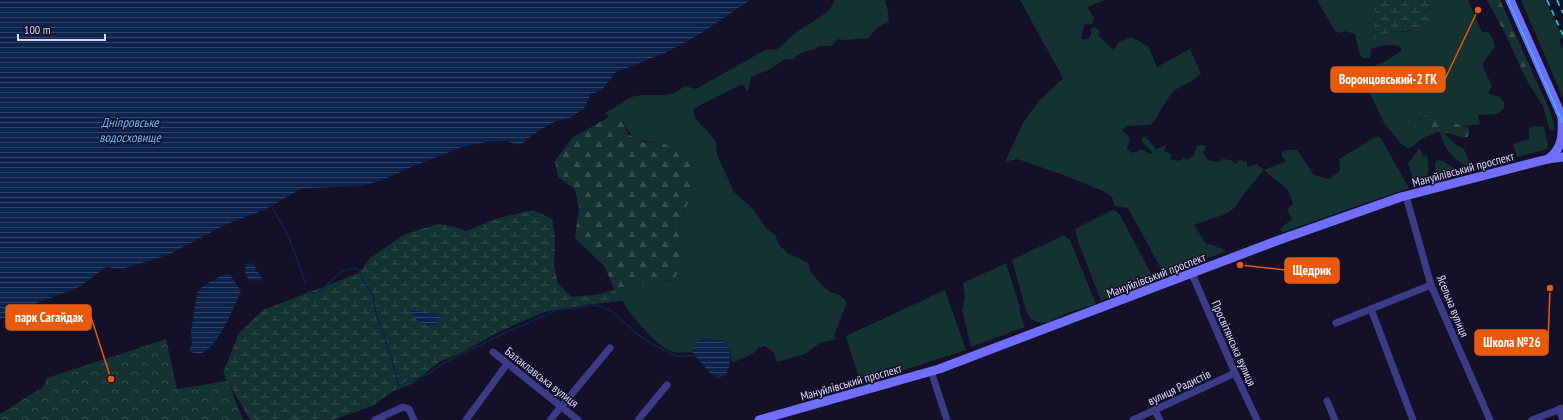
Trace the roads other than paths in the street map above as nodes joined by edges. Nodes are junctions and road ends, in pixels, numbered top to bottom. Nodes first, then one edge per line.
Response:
1 (1510, 0) edge
2 (1563, 118) edge
3 (1559, 156) edge
4 (1406, 196) junction
5 (1192, 274) junction
6 (1431, 285) junction
7 (1371, 309) junction
8 (1336, 323) dead end
9 (610, 348) dead end
10 (493, 352) dead end
11 (507, 364) junction
12 (931, 371) junction
13 (1235, 373) junction
14 (667, 385) dead end
15 (1327, 401) dead end
16 (561, 406) junction
17 (1561, 408) edge
18 (1155, 410) junction
19 (383, 418) edge
20 (375, 420) edge
21 (414, 420) edge
22 (466, 420) edge
23 (550, 420) edge
24 (578, 420) edge
25 (638, 420) edge
26 (759, 420) edge
27 (947, 420) edge
28 (1133, 420) edge
29 (1160, 420) edge
30 (1256, 420) edge
31 (1335, 420) edge
32 (1413, 420) edge
33 (1490, 420) edge
34 (1532, 420) edge
35 (1563, 420) edge

1 - 2 main road
2 - 3 main road
3 - 4 main road, Мануйлівський проспект
4 - 5 main road, Мануйлівський проспект
4 - 6 street, Ясельна вулиця
5 - 12 main road, Мануйлівський проспект
5 - 13 street, Просвітянська вулиця
6 - 7 street
6 - 33 street, Ясельна вулиця
7 - 8 street
7 - 32 street
9 - 16 street
10 - 11 street, Балаклавська вулиця
11 - 16 street, Балаклавська вулиця
11 - 22 street
12 - 26 main road, Мануйлівський проспект
12 - 27 street
13 - 18 street, вулиця Радистів
13 - 30 street, Просвітянська вулиця
14 - 25 street
15 - 31 street
16 - 23 street
16 - 24 street, Балаклавська вулиця
17 - 34 street
17 - 35 street
18 - 28 street, вулиця Радистів
18 - 29 street
19 - 20 street
19 - 21 street

